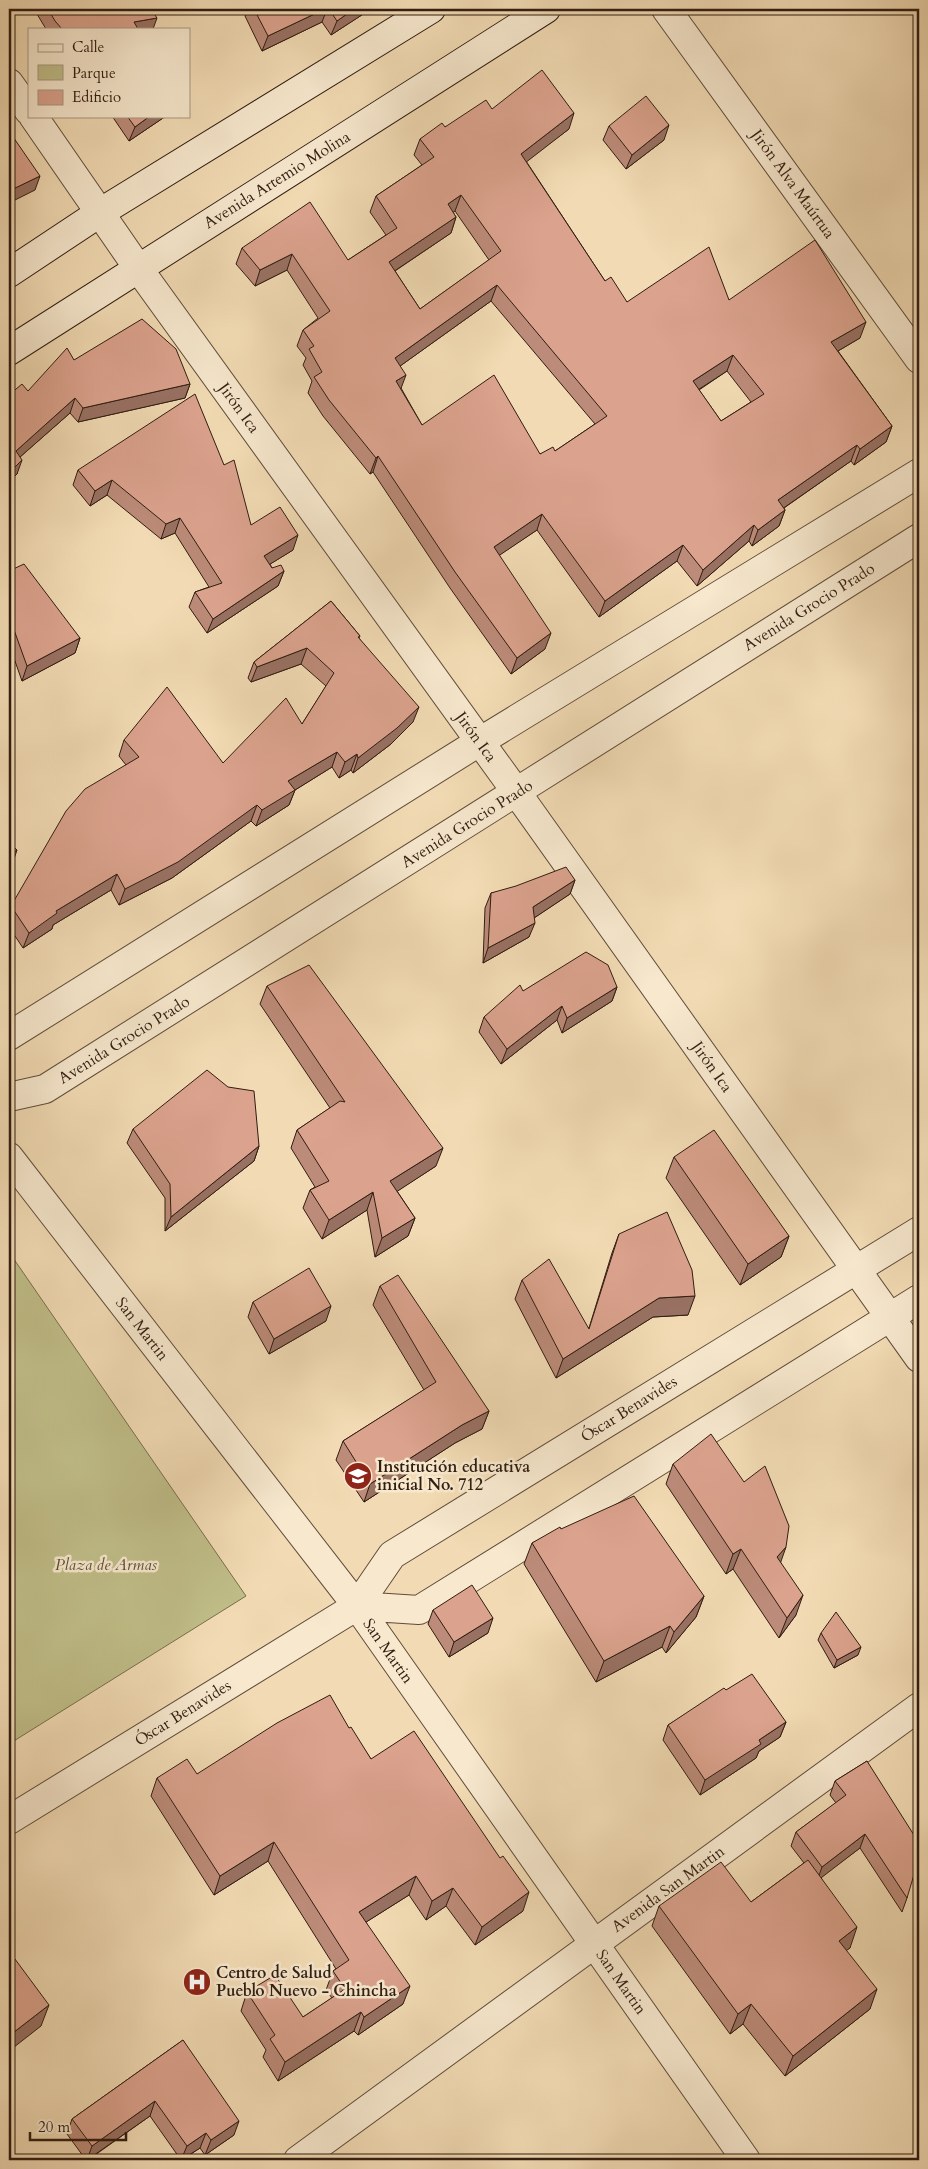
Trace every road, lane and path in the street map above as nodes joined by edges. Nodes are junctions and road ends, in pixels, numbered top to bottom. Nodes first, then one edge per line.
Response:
1 (431, 9) edge
2 (546, 9) edge
3 (666, 9) edge
4 (9, 83) edge
5 (28, 110) edge
6 (34, 118) edge
7 (101, 212) junction
8 (138, 268) junction
9 (9, 273) edge
10 (9, 351) edge
11 (919, 359) edge
12 (919, 473) edge
13 (919, 538) edge
14 (479, 742) junction
15 (517, 793) junction
16 (9, 1036) edge
17 (9, 1097) edge
18 (9, 1157) edge
19 (919, 1231) edge
20 (856, 1270) junction
21 (919, 1299) edge
22 (890, 1317) junction
23 (919, 1358) edge
24 (357, 1606) junction
25 (919, 1707) edge
26 (9, 1820) edge
27 (594, 1943) junction
28 (298, 2160) edge
29 (746, 2160) edge

1 - 7 street
2 - 8 street, Avenida Artemio Molina
3 - 11 street, Jirón Alva Maúrtua
4 - 5 street
6 - 7 street, Jirón Ica
7 - 8 street, Jirón Ica
7 - 9 street
8 - 10 street, Avenida Artemio Molina
8 - 14 street, Jirón Ica
12 - 14 street
13 - 15 street, Avenida Grocio Prado
14 - 15 street, Jirón Ica
14 - 16 street
15 - 17 street, Avenida Grocio Prado
15 - 20 street, Jirón Ica
18 - 24 street, San Martin
19 - 20 street, Óscar Benavides
20 - 22 street, Jirón Ica
20 - 24 street, Óscar Benavides
21 - 22 street
22 - 23 street, Jirón Ica
22 - 24 street
24 - 26 street, Óscar Benavides
24 - 27 street, San Martin
25 - 27 street, Avenida San Martin
27 - 28 street, Avenida San Martin
27 - 29 street, San Martin

